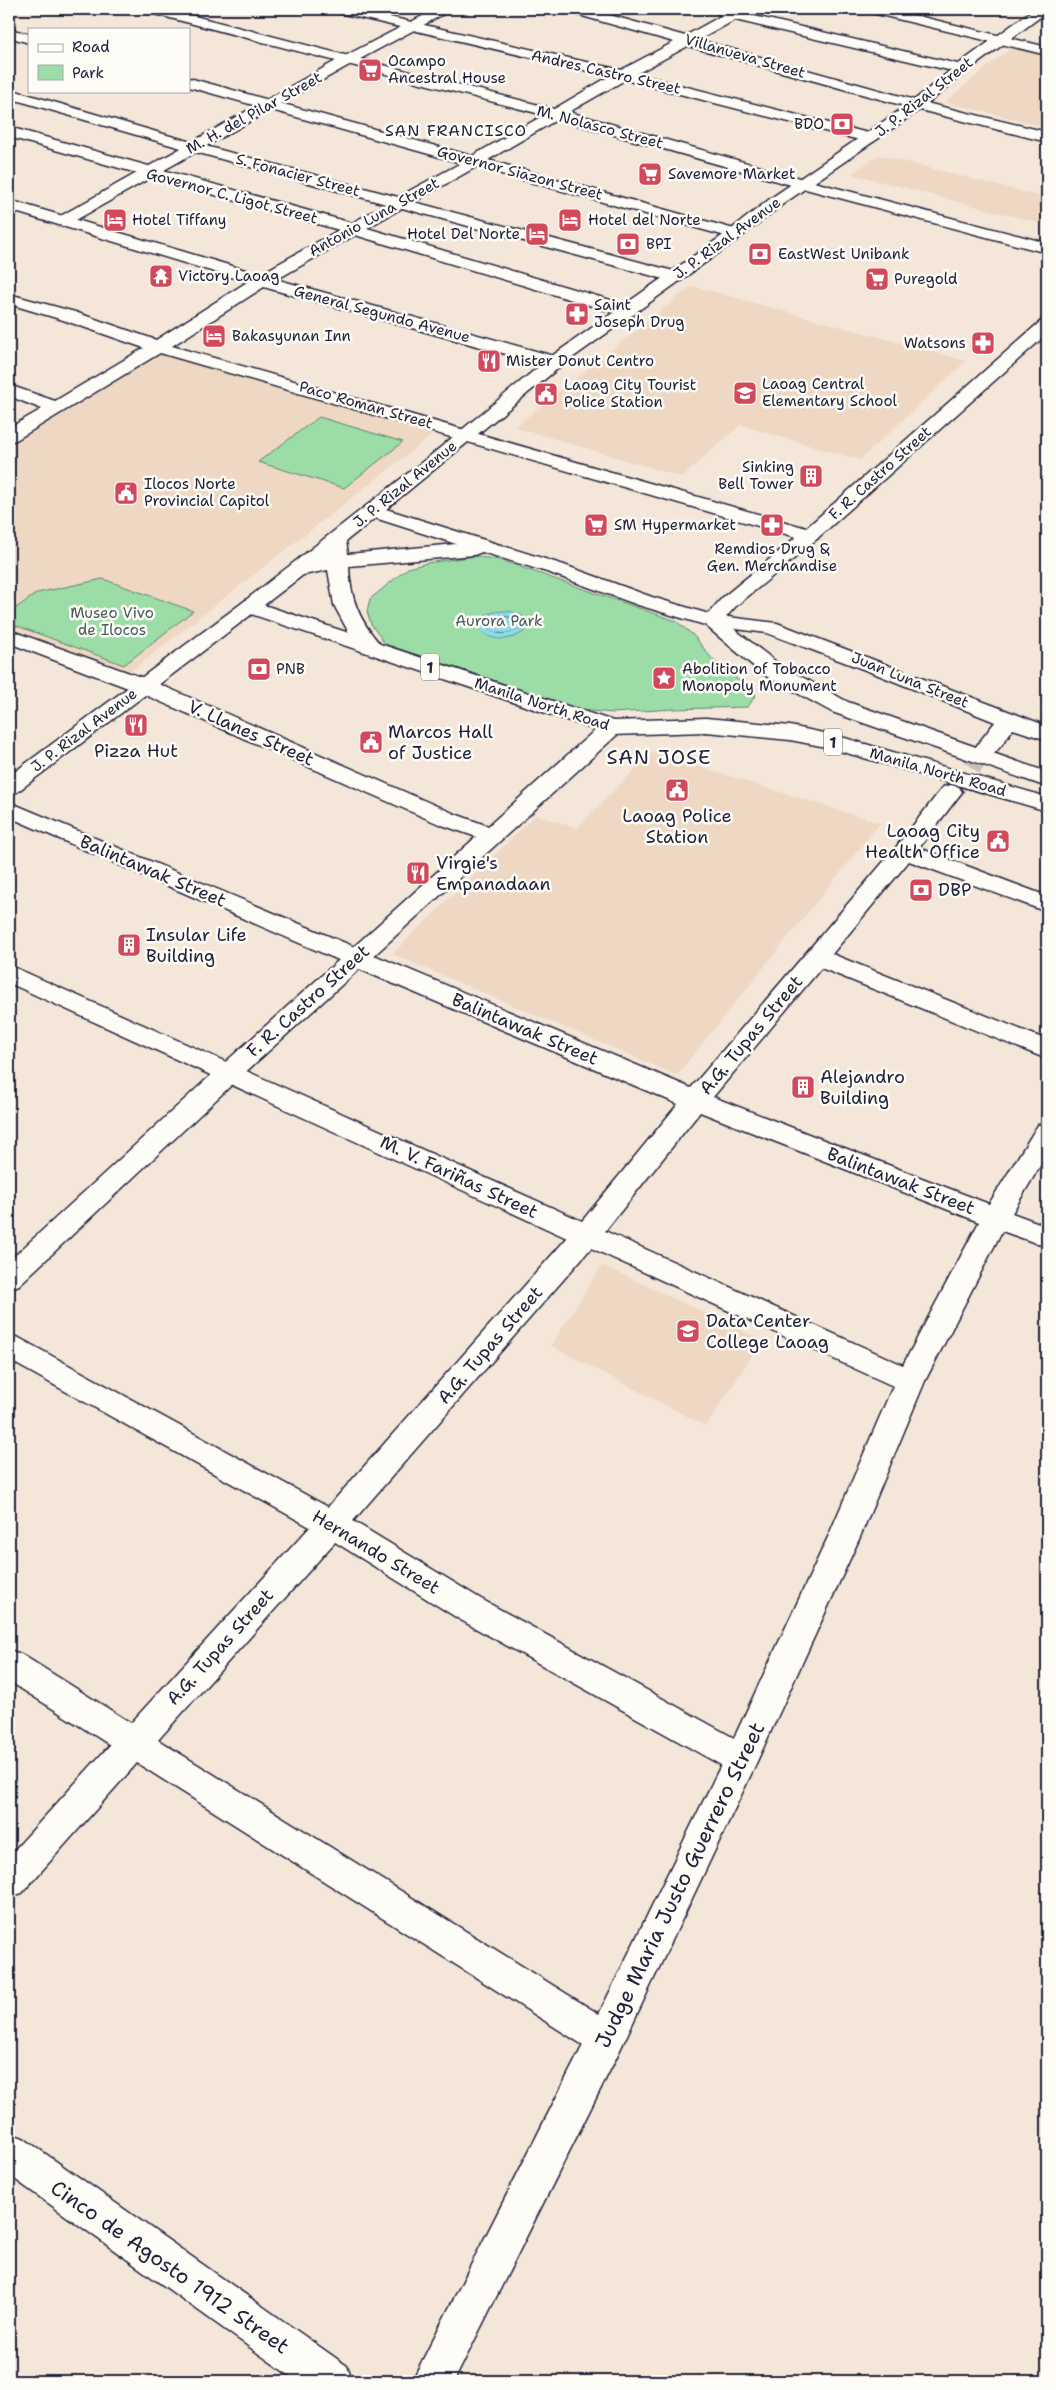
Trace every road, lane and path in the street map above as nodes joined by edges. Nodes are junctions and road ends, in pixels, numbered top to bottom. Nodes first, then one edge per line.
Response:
1 (152, 9) edge
2 (340, 9) edge
3 (446, 9) edge
4 (573, 9) edge
5 (708, 9) edge
6 (873, 9) edge
7 (1043, 9) edge
8 (739, 12) edge
9 (410, 27) junction
10 (9, 34) edge
11 (28, 39) edge
12 (689, 40) junction
13 (1000, 40) junction
14 (1047, 50) edge
15 (346, 61) junction
16 (961, 69) junction
17 (623, 75) junction
18 (190, 82) edge
19 (9, 93) edge
20 (271, 104) junction
21 (917, 105) junction
22 (558, 114) junction
23 (9, 132) edge
24 (1047, 137) edge
25 (871, 138) junction
26 (193, 147) junction
27 (475, 162) junction
28 (147, 173) junction
29 (804, 184) junction
30 (400, 202) junction
31 (9, 205) edge
32 (63, 222) junction
33 (353, 229) junction
34 (735, 234) junction
35 (1047, 248) edge
36 (675, 277) junction
37 (261, 280) junction
38 (9, 299) edge
39 (628, 311) junction
40 (1047, 325) edge
41 (158, 347) junction
42 (555, 362) junction
43 (9, 390) edge
44 (57, 408) junction
45 (466, 434) junction
46 (9, 436) edge
47 (372, 511) junction
48 (810, 535) junction
49 (339, 537) junction
50 (492, 548) junction
51 (338, 561) junction
52 (296, 570) junction
53 (249, 607) junction
54 (712, 621) junction
55 (9, 636) edge
56 (373, 649) junction
57 (144, 686) junction
58 (1008, 720) junction
59 (611, 728) junction
60 (1047, 734) edge
61 (982, 753) tunnel mouth
62 (1047, 780) edge
63 (9, 786) edge
64 (951, 792) tunnel mouth
65 (1047, 804) edge
66 (9, 809) edge
67 (491, 835) junction
68 (905, 851) junction
69 (1047, 904) edge
70 (817, 957) junction
71 (354, 958) junction
72 (9, 973) edge
73 (1047, 1050) edge
74 (230, 1072) junction
75 (695, 1101) junction
76 (1047, 1132) edge
77 (996, 1218) junction
78 (586, 1234) junction
79 (1047, 1237) edge
80 (9, 1278) edge
81 (9, 1346) edge
82 (910, 1381) junction
83 (332, 1524) junction
84 (9, 1664) edge
85 (133, 1744) junction
86 (742, 1759) junction
87 (9, 1881) edge
88 (606, 2039) junction
89 (9, 2152) edge
90 (332, 2381) edge
91 (432, 2381) edge

1 - 15 main road, M. Nolasco Street
2 - 9 main road, Andres Castro Street
3 - 9 main road, M. H. del Pilar Street
4 - 12 main road, Villanueva Street
5 - 8 main road
6 - 13 main road
7 - 13 main road, J. P. Rizal Street
8 - 12 main road, Antonio Luna Street
8 - 16 main road
9 - 15 main road, M. H. del Pilar Street
9 - 17 main road, Andres Castro Street
10 - 11 main road
12 - 17 main road, Antonio Luna Street
12 - 21 main road, Villanueva Street
13 - 14 main road
13 - 16 main road, J. P. Rizal Street
15 - 20 main road, M. H. del Pilar Street
15 - 22 main road, M. Nolasco Street
16 - 21 main road, J. P. Rizal Street
17 - 22 main road, Antonio Luna Street
17 - 25 main road, Andres Castro Street
18 - 20 main road, Governor Siazon Street
19 - 26 main road, S. Fonacier Street
20 - 26 main road, M. H. del Pilar Street
20 - 27 main road, Governor Siazon Street
21 - 24 main road, Villanueva Street
21 - 25 main road, J. P. Rizal Street
22 - 27 main road, Antonio Luna Street
22 - 29 main road, M. Nolasco Street
23 - 28 main road, Governor C. Ligot Street
25 - 29 main road, J. P. Rizal Street
26 - 28 main road, M. H. del Pilar Street
26 - 30 main road, S. Fonacier Street
27 - 30 main road, Antonio Luna Street
27 - 34 main road, Governor Siazon Street
28 - 32 main road, M. H. del Pilar Street
28 - 33 main road, Governor C. Ligot Street
29 - 34 main road, J. P. Rizal Avenue
29 - 35 main road, M. Nolasco Street
30 - 33 main road, Antonio Luna Street
30 - 36 main road, S. Fonacier Street
31 - 32 main road, General Segundo Avenue
32 - 37 main road, General Segundo Avenue
33 - 37 main road, Antonio Luna Street
33 - 39 main road, Governor C. Ligot Street
34 - 36 main road, J. P. Rizal Avenue
36 - 39 main road, J. P. Rizal Avenue
37 - 41 main road, Antonio Luna Street
37 - 42 main road, General Segundo Avenue
38 - 41 main road, Paco Roman Street
39 - 42 main road, J. P. Rizal Avenue
40 - 48 main road, F. R. Castro Street
41 - 44 main road, Antonio Luna Street
41 - 45 main road, Paco Roman Street
42 - 45 main road, J. P. Rizal Avenue
43 - 44 main road
44 - 46 main road, Antonio Luna Street
45 - 47 main road, J. P. Rizal Avenue
45 - 48 main road, Paco Roman Street
47 - 49 main road, J. P. Rizal Avenue
47 - 50 main road, Manila North Road / 1
48 - 54 main road, F. R. Castro Street
49 - 51 main road
49 - 52 main road, J. P. Rizal Avenue
50 - 51 main road
50 - 54 main road, Manila North Road / 1
51 - 52 main road
51 - 56 main road
52 - 53 main road, J. P. Rizal Avenue
53 - 56 main road, Manila North Road / 1
53 - 57 main road, J. P. Rizal Avenue
54 - 58 main road, Juan Luna Street
54 - 62 main road, Manila North Road / 1
55 - 57 main road, V. Llanes Street
56 - 59 main road, Manila North Road / 1
57 - 63 main road, J. P. Rizal Avenue
57 - 67 main road, V. Llanes Street
58 - 60 main road, Juan Luna Street
58 - 61 main road
59 - 65 main road, Manila North Road / 1
59 - 67 main road, F. R. Castro Street
64 - 68 main road, A.G. Tupas Street
66 - 71 main road, Balintawak Street
67 - 71 main road, F. R. Castro Street
68 - 69 main road
68 - 70 main road, A.G. Tupas Street
70 - 73 main road
70 - 75 main road, A.G. Tupas Street
71 - 74 main road, F. R. Castro Street
71 - 75 main road, Balintawak Street
72 - 74 main road, M. V. Fariñas Street
74 - 78 main road, M. V. Fariñas Street
74 - 80 main road, F. R. Castro Street
75 - 77 main road, Balintawak Street
75 - 78 main road, A.G. Tupas Street
76 - 77 main road, Judge Maria Justo Guerrero Street
77 - 79 main road, Balintawak Street
77 - 82 main road, Judge Maria Justo Guerrero Street
78 - 82 main road, M. V. Fariñas Street
78 - 83 main road, A.G. Tupas Street
81 - 83 main road, Hernando Street
82 - 86 main road, Judge Maria Justo Guerrero Street
83 - 85 main road, A.G. Tupas Street
83 - 86 main road, Hernando Street
84 - 85 main road
85 - 87 main road, A.G. Tupas Street
85 - 88 main road
86 - 88 main road, Judge Maria Justo Guerrero Street
88 - 91 main road, Judge Maria Justo Guerrero Street
89 - 90 main road, Cinco de Agosto 1912 Street

